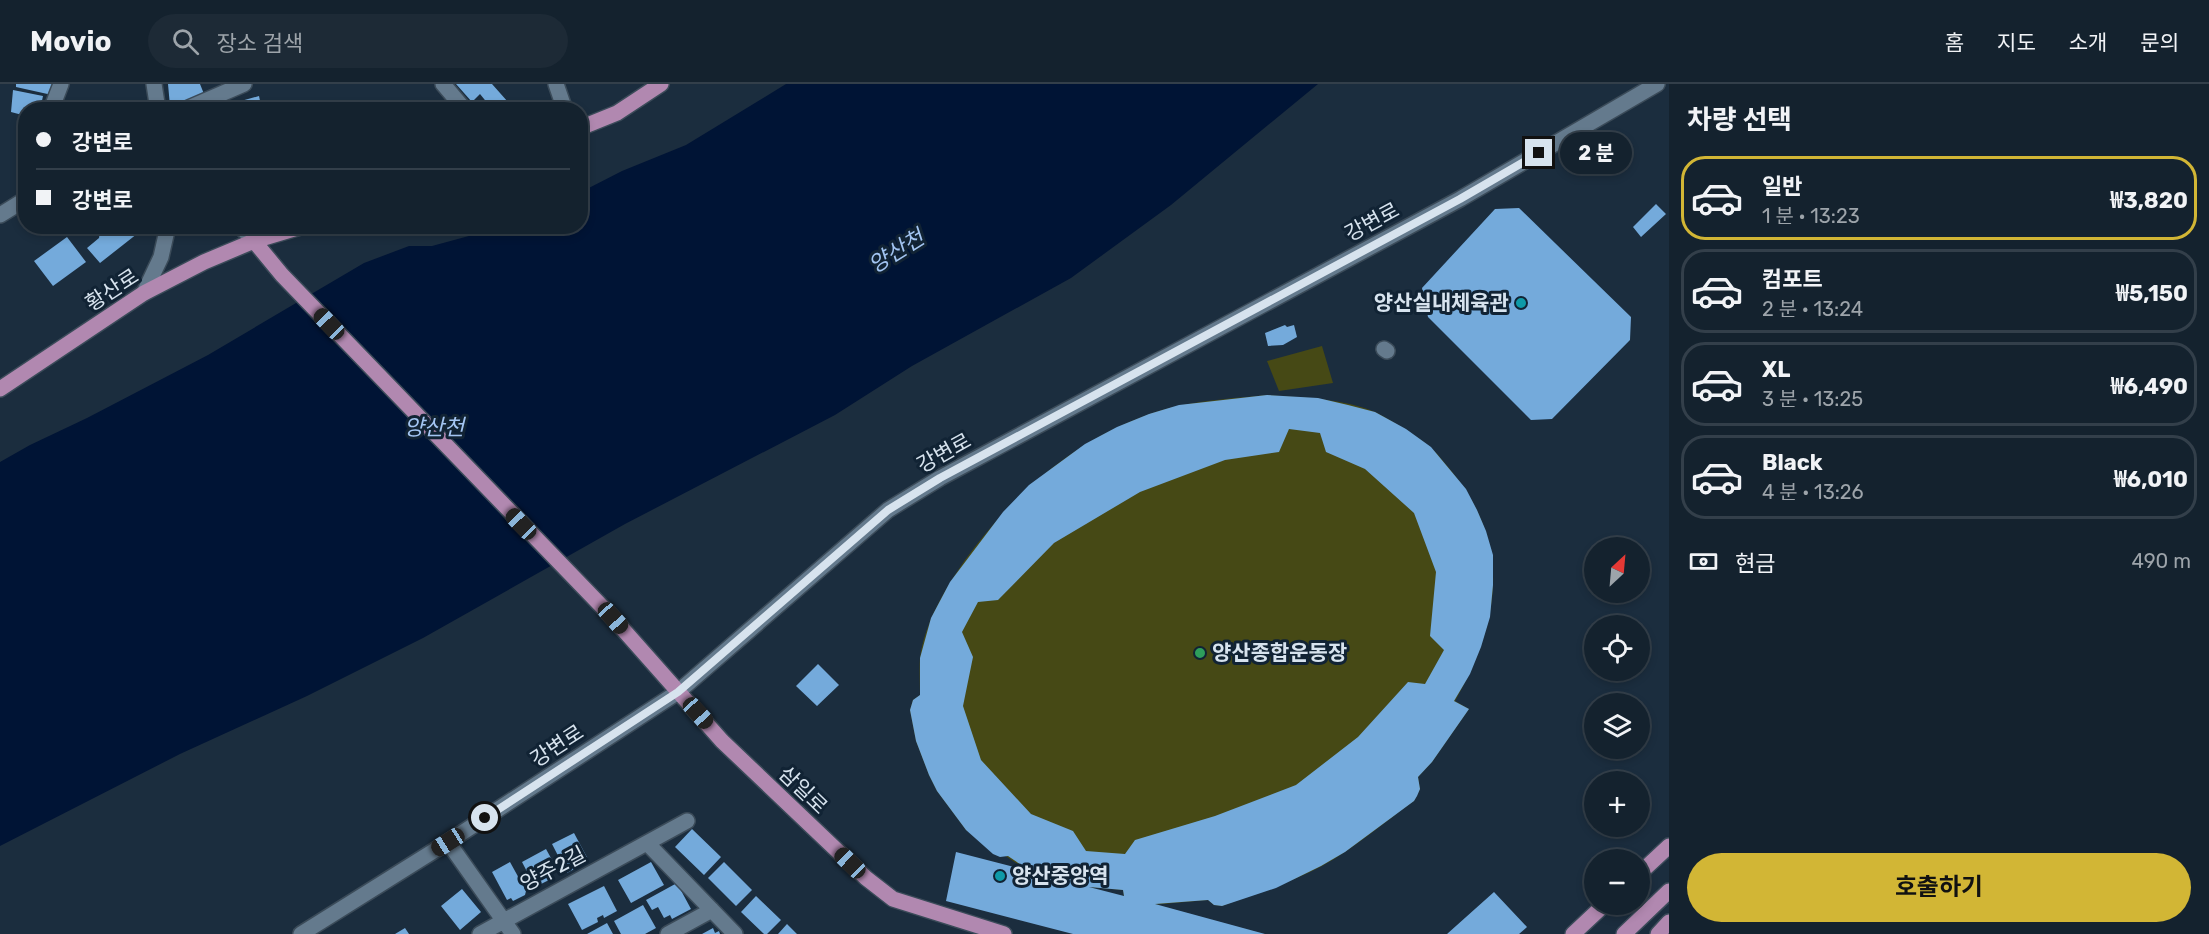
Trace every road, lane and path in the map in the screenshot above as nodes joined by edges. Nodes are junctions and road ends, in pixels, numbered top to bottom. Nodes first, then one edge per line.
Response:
1 (61, 84) edge
2 (154, 84) edge
3 (244, 84) edge
4 (443, 84) edge
5 (556, 84) edge
6 (661, 84) edge
7 (1657, 84) edge
8 (54, 102) edge
9 (157, 102) edge
10 (202, 102) edge
11 (458, 102) edge
12 (562, 102) edge
13 (588, 125) edge
14 (18, 204) edge
15 (0, 215) edge
16 (166, 234) edge
17 (247, 234) edge
18 (277, 234) edge
19 (254, 241) junction
20 (144, 293) junction
21 (0, 389) edge
22 (678, 692) junction
23 (687, 821) dead end
24 (448, 842) junction
25 (647, 843) junction
26 (1669, 846) edge
27 (1650, 864) edge
28 (1669, 891) edge
29 (712, 910) junction
30 (1593, 915) edge
31 (503, 920) junction
32 (1669, 922) edge
33 (301, 934) edge
34 (480, 934) edge
35 (513, 934) edge
36 (668, 934) edge
37 (735, 934) edge
38 (1004, 934) edge
39 (1573, 934) edge
40 (1624, 934) edge
41 (1658, 934) edge

1 - 8 street
2 - 9 street
3 - 10 street
4 - 11 street
5 - 12 street
6 - 13 main road
7 - 22 street, 강변로
14 - 15 street
16 - 20 street
17 - 19 street
18 - 19 main road, 황산로
19 - 20 main road, 황산로
19 - 22 main road, 삼일로
20 - 21 main road, 황산로
22 - 24 street, 강변로
22 - 38 main road, 삼일로
23 - 25 street, 양주2길
24 - 31 street
24 - 33 street, 강변로
25 - 29 street
25 - 31 street, 양주2길
26 - 27 main road
28 - 40 main road
29 - 36 street
29 - 37 street
30 - 39 main road
31 - 34 street, 양주2길
31 - 35 street
32 - 41 main road

